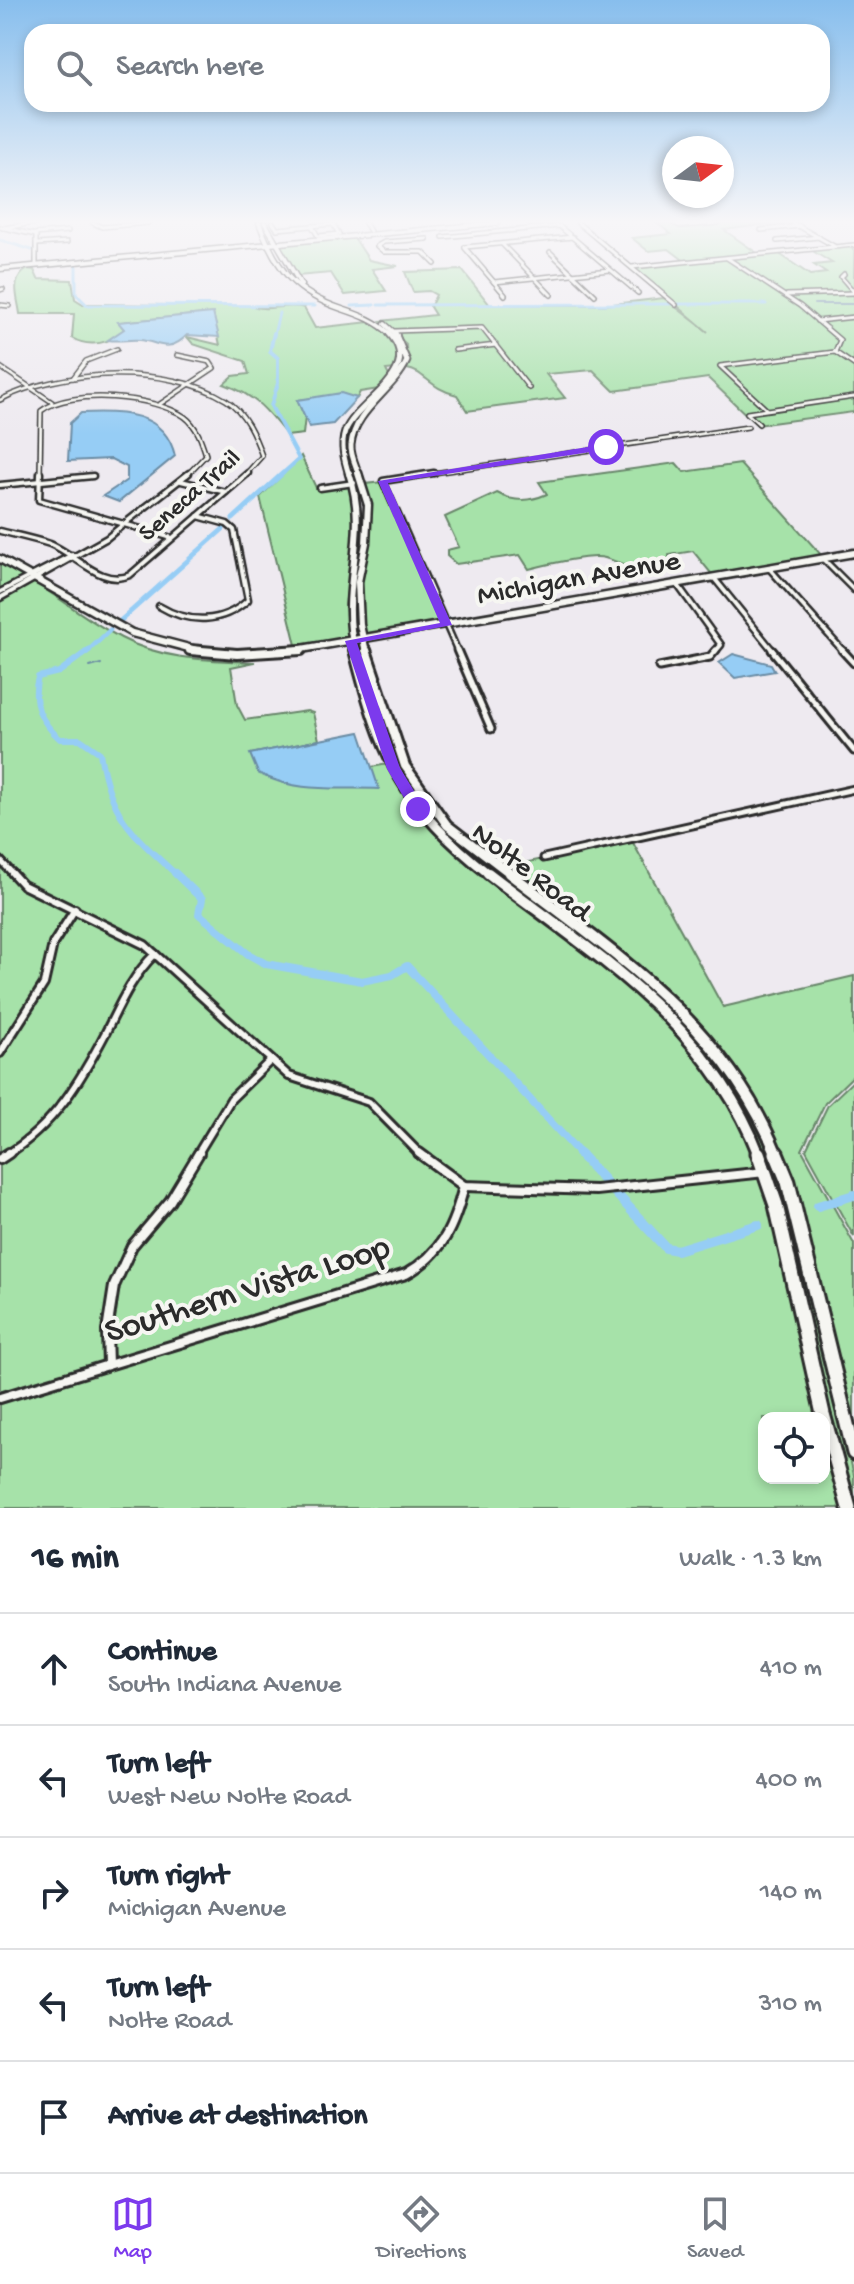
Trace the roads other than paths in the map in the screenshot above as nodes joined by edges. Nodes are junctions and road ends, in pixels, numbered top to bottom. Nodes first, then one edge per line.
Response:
1 (307, 293) edge
2 (314, 293) edge
3 (663, 293) edge
4 (782, 293) edge
5 (841, 293) edge
6 (785, 295) junction
7 (330, 303) junction
8 (0, 305) edge
9 (676, 305) dead end
10 (9, 306) dead end
11 (854, 317) edge
12 (371, 321) junction
13 (816, 321) junction
14 (394, 331) junction
15 (497, 345) junction
16 (117, 349) dead end
17 (455, 350) dead end
18 (835, 352) junction
19 (177, 355) dead end
20 (733, 355) dead end
21 (742, 363) junction
22 (854, 365) edge
23 (0, 370) edge
24 (73, 378) junction
25 (190, 385) junction
26 (28, 386) junction
27 (529, 388) dead end
28 (854, 397) edge
29 (0, 400) edge
30 (52, 402) junction
31 (159, 405) junction
32 (766, 409) junction
33 (759, 424) dead end
34 (748, 427) dead end
35 (93, 476) dead end
36 (38, 480) junction
37 (180, 480) junction
38 (354, 483) junction
39 (0, 485) edge
40 (320, 488) dead end
41 (365, 491) junction
42 (226, 492) junction
43 (198, 516) junction
44 (123, 525) junction
45 (0, 531) edge
46 (172, 538) junction
47 (854, 553) edge
48 (74, 556) junction
49 (0, 559) edge
50 (823, 559) junction
51 (769, 568) junction
52 (35, 575) junction
53 (714, 578) junction
54 (677, 584) junction
55 (854, 590) edge
56 (0, 595) edge
57 (159, 606) dead end
58 (446, 625) junction
59 (356, 640) junction
60 (854, 663) edge
61 (659, 667) dead end
62 (491, 729) dead end
63 (854, 751) edge
64 (854, 789) edge
65 (544, 858) dead end
66 (0, 860) edge
67 (75, 909) junction
68 (155, 954) junction
69 (0, 1053) edge
70 (271, 1060) junction
71 (0, 1159) edge
72 (767, 1172) junction
73 (464, 1186) junction
74 (108, 1365) junction
75 (0, 1398) edge
76 (854, 1453) edge
77 (849, 1508) edge

1 - 7 street, Nolte Road
2 - 7 street, Nolte Road
3 - 9 street
4 - 6 street
5 - 6 street
6 - 13 street
7 - 12 street, Nolte Road
7 - 14 street
8 - 10 street
11 - 13 street
12 - 14 street
12 - 38 street, Nolte Road
13 - 18 street
14 - 15 street
14 - 41 street, Nolte Road
15 - 17 street
15 - 27 street
16 - 24 street
18 - 21 street
18 - 22 street
19 - 25 street
20 - 21 street
21 - 32 street
23 - 26 street
24 - 25 street, Seneca Trail
24 - 26 street, Seneca Trail
25 - 31 street
25 - 42 street, Seneca Trail
26 - 29 street, Seneca Trail
26 - 30 street
28 - 32 street
30 - 31 street
30 - 36 street
31 - 37 street
32 - 33 street
34 - 58 street
35 - 36 street
36 - 39 street
36 - 44 street
37 - 42 street
37 - 44 street
38 - 40 street
38 - 41 street
38 - 59 street, Nolte Road
41 - 59 street, Nolte Road
42 - 43 street, Seneca Trail
43 - 46 street, Seneca Trail
43 - 57 street
44 - 46 street
44 - 48 street
45 - 48 street, Seneca Trail
46 - 48 street, Seneca Trail
47 - 50 street, Michigan Avenue
48 - 52 street
49 - 52 street, Michigan Avenue
50 - 51 street, Michigan Avenue
50 - 55 street
51 - 53 street, Michigan Avenue
51 - 60 street
52 - 56 street
52 - 59 street, Michigan Avenue
53 - 54 street, Michigan Avenue
53 - 63 street
54 - 58 street, Michigan Avenue
54 - 61 street
58 - 59 street, Michigan Avenue
58 - 62 street
59 - 72 street, Nolte Road
59 - 76 street, Nolte Road
64 - 65 street
66 - 67 street
67 - 68 street
67 - 69 street
68 - 70 street
68 - 71 street
70 - 73 street
70 - 74 street
72 - 73 street
72 - 77 street, Nolte Road
73 - 74 street, Southern Vista Loop
74 - 75 street, Southern Vista Loop

